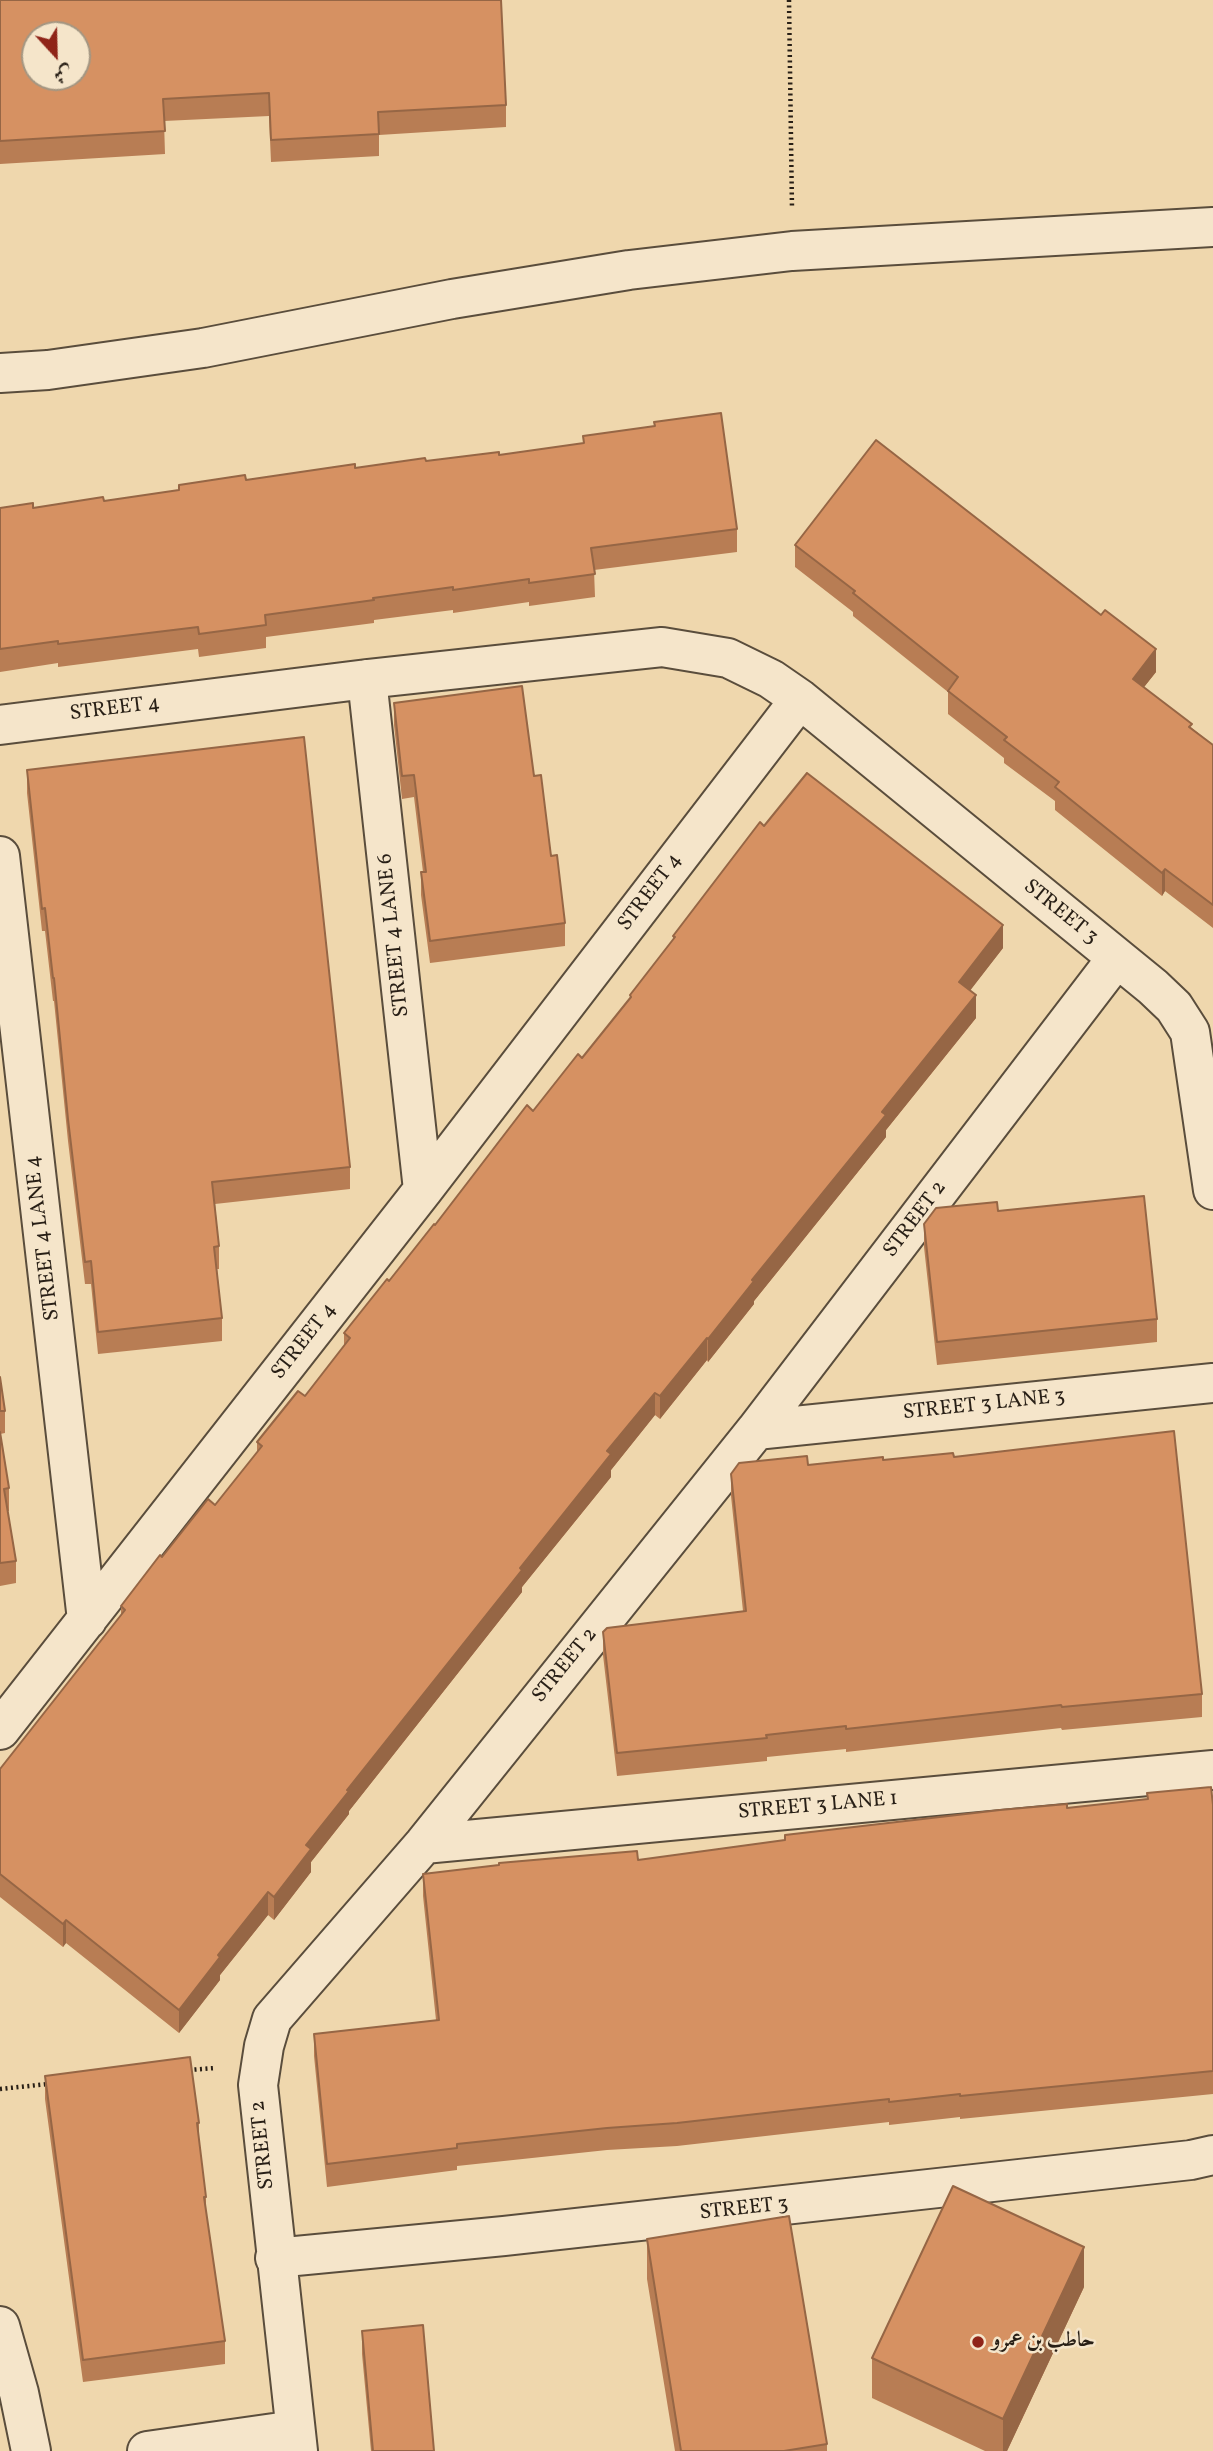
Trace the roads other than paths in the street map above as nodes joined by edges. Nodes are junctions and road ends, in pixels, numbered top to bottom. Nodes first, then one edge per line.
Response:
1 (1213, 227) edge
2 (0, 373) edge
3 (367, 679) junction
4 (800, 699) junction
5 (0, 724) edge
6 (0, 856) edge
7 (1116, 959) junction
8 (423, 1190) junction
9 (1213, 1190) edge
10 (1213, 1383) edge
11 (756, 1430) junction
12 (87, 1620) junction
13 (0, 1730) edge
14 (1213, 1770) edge
15 (424, 1844) junction
16 (1213, 2155) edge
17 (275, 2258) junction
18 (0, 2326) edge
19 (297, 2440) edge
20 (32, 2451) edge
21 (147, 2451) edge

1 - 2 street
3 - 4 street, STREET 4
3 - 5 street, STREET 4
3 - 8 street, STREET 4 LANE 6
4 - 7 street, STREET 3
4 - 8 street, STREET 4
6 - 12 street, STREET 4 LANE 4
7 - 9 street, STREET 3
7 - 11 street, STREET 2
8 - 12 street, STREET 4
10 - 11 street, STREET 3 LANE 3
11 - 15 street, STREET 2
12 - 13 street, STREET 4
14 - 15 street, STREET 3 LANE 1
15 - 17 street, STREET 2
16 - 17 street, STREET 3
17 - 19 street, STREET 2
18 - 20 street
19 - 21 street

